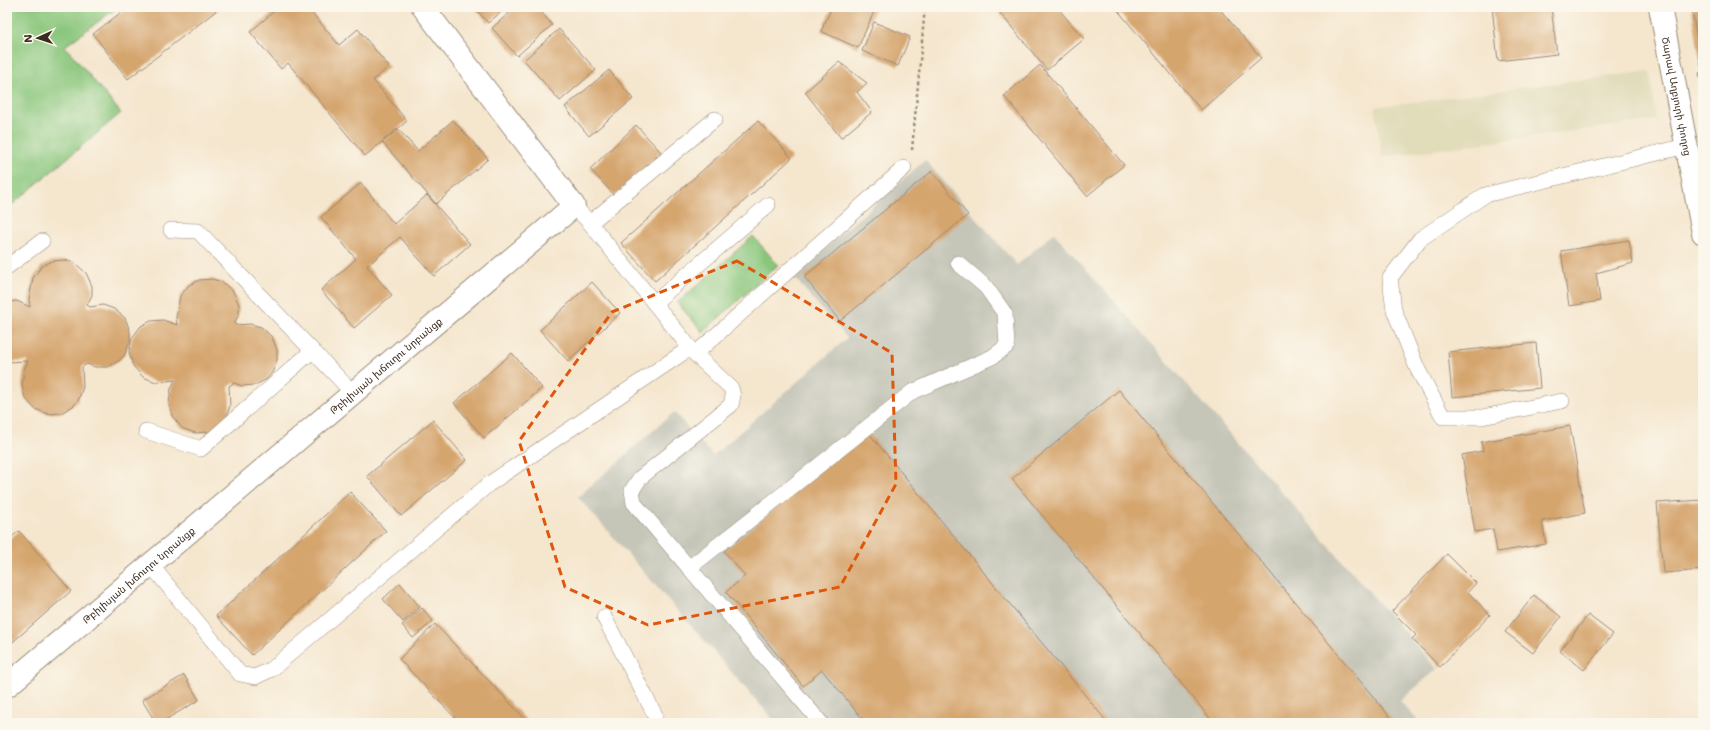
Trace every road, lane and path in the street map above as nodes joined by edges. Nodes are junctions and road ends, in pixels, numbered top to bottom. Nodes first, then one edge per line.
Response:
1 (423, 7) edge
2 (925, 7) edge
3 (1660, 7) edge
4 (714, 119) dead end
5 (1686, 146) junction
6 (904, 168) joint
7 (768, 205) dead end
8 (574, 206) junction
9 (590, 224) junction
10 (171, 230) dead end
11 (1703, 233) edge
12 (42, 241) dead end
13 (958, 263) dead end
14 (7, 267) edge
15 (654, 303) junction
16 (312, 351) junction
17 (692, 351) junction
18 (353, 393) junction
19 (1562, 401) dead end
20 (146, 431) dead end
21 (151, 565) junction
22 (689, 568) junction
23 (604, 617) dead end
24 (8, 683) edge
25 (655, 723) edge
26 (821, 723) edge

1 - 8 street
2 - 6 path
3 - 5 street, Ծարավ Աղբյուրի փողոց
4 - 9 lane
5 - 11 street, Ծարավ Աղբյուրի փողոց
5 - 19 lane
6 - 17 lane
7 - 15 lane
8 - 9 lane
8 - 18 street, Թբիլիսյան խճուղու նրբանցք
9 - 15 lane
10 - 16 lane
12 - 14 lane
13 - 22 lane
15 - 17 lane
16 - 18 lane
16 - 20 lane
17 - 21 lane
17 - 22 lane
18 - 21 street, Թբիլիսյան խճուղու նրբանցք
21 - 24 street, Թբիլիսյան խճուղու նրբանցք
22 - 26 lane
23 - 25 lane

